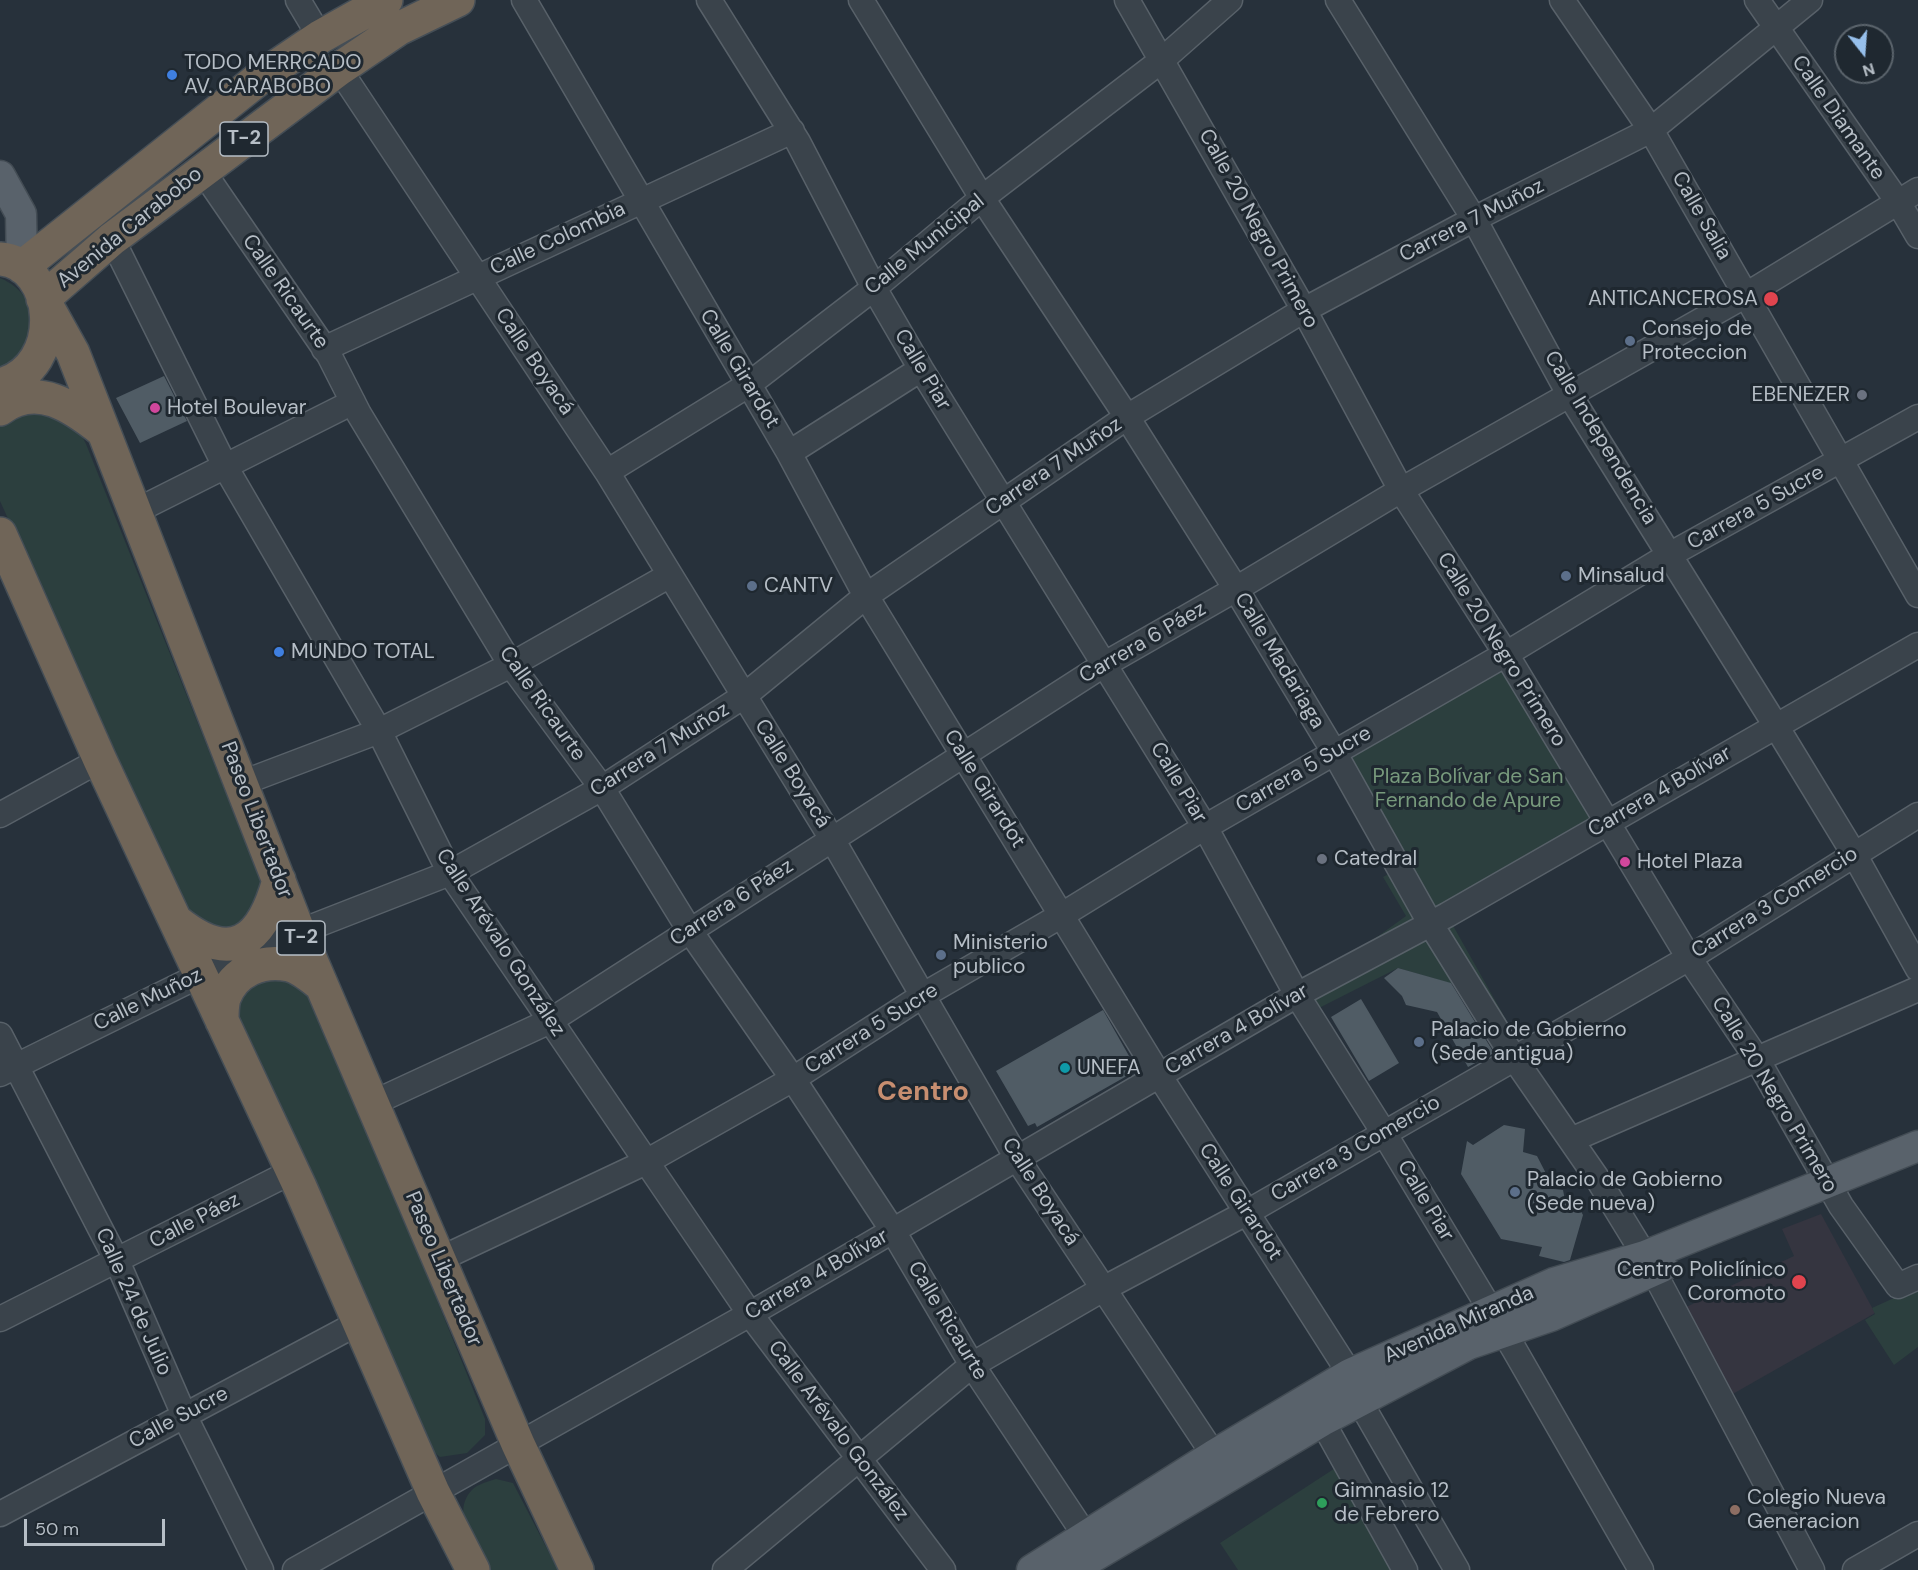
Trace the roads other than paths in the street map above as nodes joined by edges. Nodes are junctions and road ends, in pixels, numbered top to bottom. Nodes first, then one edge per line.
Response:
1 (298, 0) edge
2 (386, 0) edge
3 (458, 0) edge
4 (524, 0) edge
5 (709, 0) edge
6 (861, 0) edge
7 (1127, 0) edge
8 (1230, 0) edge
9 (1338, 0) edge
10 (1563, 0) edge
11 (1758, 0) edge
12 (1810, 0) edge
13 (1775, 28) junction
14 (320, 37) junction
15 (1162, 60) junction
16 (339, 69) junction
17 (1651, 130) junction
18 (792, 131) junction
19 (202, 170) junction
20 (0, 176) edge
21 (1908, 196) edge
22 (982, 198) junction
23 (640, 200) junction
24 (1474, 219) junction
25 (1918, 236) edge
26 (112, 239) junction
27 (11, 263) edge
28 (477, 277) junction
29 (874, 288) junction
30 (1746, 295) junction
31 (43, 299) junction
32 (1304, 310) junction
33 (324, 349) junction
34 (921, 369) junction
35 (0, 385) edge
36 (748, 385) junction
37 (1569, 394) junction
38 (353, 402) junction
39 (0, 409) edge
40 (1127, 417) junction
41 (1918, 417) edge
42 (103, 431) junction
43 (789, 453) junction
44 (1840, 462) junction
45 (226, 468) junction
46 (607, 472) junction
47 (1401, 490) junction
48 (1003, 501) junction
49 (136, 511) junction
50 (4, 551) edge
51 (1671, 554) junction
52 (670, 575) junction
53 (1236, 589) junction
54 (1918, 595) edge
55 (866, 596) junction
56 (1918, 645) edge
57 (1506, 654) junction
58 (1105, 664) junction
59 (511, 665) junction
60 (744, 696) junction
61 (1776, 726) junction
62 (379, 731) junction
63 (1334, 752) junction
64 (963, 754) junction
65 (100, 760) junction
66 (242, 783) junction
67 (602, 788) junction
68 (0, 814) edge
69 (1918, 815) edge
70 (1607, 822) junction
71 (1205, 827) junction
72 (832, 838) junction
73 (1854, 854) junction
74 (450, 873) junction
75 (279, 880) junction
76 (1062, 915) junction
77 (176, 921) junction
78 (1430, 923) junction
79 (298, 930) junction
80 (690, 931) junction
81 (1689, 958) junction
82 (1918, 969) edge
83 (200, 974) junction
84 (320, 984) junction
85 (1918, 989) edge
86 (1297, 995) junction
87 (922, 996) junction
88 (222, 1021) junction
89 (550, 1021) junction
90 (0, 1035) edge
91 (1514, 1058) junction
92 (1757, 1059) junction
93 (7, 1070) edge
94 (1159, 1075) junction
95 (793, 1079) junction
96 (373, 1103) junction
97 (1384, 1133) junction
98 (1571, 1140) junction
99 (1918, 1146) edge
100 (1018, 1160) junction
101 (646, 1161) junction
102 (1918, 1164) edge
103 (293, 1171) junction
104 (1831, 1190) junction
105 (1246, 1213) junction
106 (893, 1231) junction
107 (438, 1260) junction
108 (117, 1261) junction
109 (1649, 1263) junction
110 (1908, 1282) edge
111 (1103, 1289) junction
112 (750, 1314) junction
113 (0, 1319) edge
114 (1497, 1322) junction
115 (358, 1323) junction
116 (972, 1365) junction
117 (1350, 1374) junction
118 (1360, 1402) junction
119 (184, 1415) junction
120 (1322, 1421) junction
121 (518, 1444) junction
122 (1214, 1455) junction
123 (860, 1460) junction
124 (433, 1492) junction
125 (0, 1514) edge
126 (1085, 1536) junction
127 (1916, 1540) edge
128 (261, 1570) edge
129 (295, 1570) edge
130 (473, 1570) edge
131 (577, 1570) edge
132 (725, 1570) edge
133 (943, 1570) edge
134 (1032, 1570) edge
135 (1071, 1570) edge
136 (1405, 1570) edge
137 (1457, 1570) edge
138 (1641, 1570) edge
139 (1812, 1570) edge
140 (1855, 1570) edge

1 - 14 street
2 - 14 highway, Avenida Carabobo / T-2
3 - 16 highway, Avenida Carabobo / T-2
4 - 23 street, Calle Girardot
5 - 18 street, Calle Piar
6 - 22 street, Calle Madariaga
7 - 15 street, Calle 20 Negro Primero
8 - 15 street, Calle Municipal
9 - 24 street, Calle Independencia
10 - 17 street, Calle Salia
11 - 13 street, Calle Diamante
12 - 13 street, Carrera 7 Muñoz
13 - 17 street, Carrera 7 Muñoz
13 - 21 street, Calle Diamante
14 - 27 highway, Avenida Carabobo / T-2
15 - 22 street, Calle Municipal
15 - 32 street, Calle 20 Negro Primero
16 - 19 highway, Avenida Carabobo / T-2
16 - 28 street, Calle Boyacá
17 - 24 street, Carrera 7 Muñoz
17 - 30 street, Calle Salia
18 - 23 street, Calle Colombia
18 - 29 street, Calle Piar
19 - 26 highway, Avenida Carabobo / T-2
19 - 33 street, Calle Ricaurte
20 - 27 main road
21 - 25 street, Calle Diamante
21 - 30 street, Carrera 6 Páez
22 - 29 street, Calle Municipal
22 - 40 street, Calle Madariaga
23 - 28 street, Calle Colombia
23 - 36 street, Calle Girardot
24 - 32 street, Carrera 7 Muñoz
24 - 37 street, Calle Independencia
26 - 31 highway, Avenida Carabobo / T-2
26 - 45 street, Calle Arévalo González
27 - 31 highway, T-2
28 - 33 street, Calle Colombia
28 - 46 street, Calle Boyacá
29 - 34 street, Calle Piar
29 - 36 street, Calle Municipal
30 - 37 street, Carrera 6 Páez
30 - 44 street, Calle Salia
31 - 35 highway, T-2
31 - 42 highway, Paseo Libertador / T-2
32 - 40 street, Carrera 7 Muñoz
32 - 47 street, Calle 20 Negro Primero
33 - 38 street, Calle Ricaurte
34 - 43 street
34 - 48 street, Calle Piar
36 - 43 street, Calle Girardot
36 - 46 street, Calle Municipal
37 - 47 street, Carrera 6 Páez
37 - 51 street, Calle Independencia
38 - 45 street
38 - 59 street, Calle Ricaurte
39 - 42 highway
40 - 48 street, Carrera 7 Muñoz
40 - 53 street, Calle Madariaga
41 - 44 street, Carrera 5 Sucre
42 - 49 highway, Paseo Libertador / T-2
43 - 55 street, Calle Girardot
44 - 51 street, Carrera 5 Sucre
44 - 54 street, Calle Salia
45 - 49 street
45 - 62 street, Calle Arévalo González
46 - 52 street, Calle Boyacá
47 - 53 street, Carrera 6 Páez
47 - 57 street, Calle 20 Negro Primero
48 - 55 street, Carrera 7 Muñoz
48 - 58 street, Calle Piar
49 - 66 highway, Paseo Libertador / T-2
50 - 65 highway
51 - 57 street, Carrera 5 Sucre
51 - 61 street, Calle Independencia
52 - 59 street
52 - 60 street, Calle Boyacá
53 - 58 street, Carrera 6 Páez
53 - 63 street, Calle Madariaga
55 - 60 street, Carrera 7 Muñoz
55 - 64 street, Calle Girardot
56 - 61 street, Carrera 4 Bolívar
57 - 63 street, Carrera 5 Sucre
57 - 70 street, Calle 20 Negro Primero
58 - 64 street, Carrera 6 Páez
58 - 71 street, Calle Piar
59 - 62 street
59 - 67 street, Calle Ricaurte
60 - 67 street, Carrera 7 Muñoz
60 - 72 street, Calle Boyacá
61 - 70 street, Carrera 4 Bolívar
61 - 73 street, Calle Independencia
62 - 66 street
62 - 74 street, Calle Arévalo González
63 - 71 street, Carrera 5 Sucre
63 - 78 street, Calle Madariaga
64 - 72 street, Carrera 6 Páez
64 - 76 street, Calle Girardot
65 - 68 street
65 - 77 highway
66 - 75 highway, Paseo Libertador / T-2
67 - 74 street, Carrera 7 Muñoz
67 - 80 street, Calle Ricaurte
69 - 73 street, Carrera 3 Comercio
70 - 78 street, Carrera 4 Bolívar
70 - 81 street, Calle 20 Negro Primero
71 - 76 street, Carrera 5 Sucre
71 - 86 street, Calle Piar
72 - 80 street, Carrera 6 Páez
72 - 87 street, Calle Boyacá
73 - 81 street, Carrera 3 Comercio
73 - 82 street, Calle Independencia
74 - 79 street, Carrera 7 Muñoz
74 - 89 street, Calle Arévalo González
75 - 77 highway
75 - 79 highway, Paseo Libertador / T-2
76 - 87 street, Carrera 5 Sucre
76 - 94 street, Calle Girardot
77 - 83 highway
78 - 86 street, Carrera 4 Bolívar
78 - 91 street, Calle Madariaga
79 - 83 street, Calle Muñoz
79 - 84 highway, Paseo Libertador / T-2
80 - 89 street, Carrera 6 Páez
80 - 95 street, Calle Ricaurte
81 - 91 street, Carrera 3 Comercio
81 - 92 street, Calle 20 Negro Primero
83 - 88 highway
83 - 93 street, Calle Muñoz
84 - 88 highway
84 - 96 highway, Paseo Libertador / T-2
85 - 92 street
86 - 94 street, Carrera 4 Bolívar
86 - 97 street, Calle Piar
87 - 95 street, Carrera 5 Sucre
87 - 100 street, Calle Boyacá
88 - 103 highway
89 - 96 street, Carrera 6 Páez
89 - 101 street, Calle Arévalo González
90 - 93 street, Calle 24 de Julio
91 - 97 street, Carrera 3 Comercio
91 - 98 street, Calle Madariaga
92 - 98 street
92 - 104 street, Calle 20 Negro Primero
93 - 108 street, Calle 24 de Julio
94 - 100 street, Carrera 4 Bolívar
94 - 105 street, Calle Girardot
95 - 101 street, Carrera 5 Sucre
95 - 106 street, Calle Ricaurte
96 - 107 highway, Paseo Libertador / T-2
97 - 105 street, Carrera 3 Comercio
97 - 114 street, Calle Piar
98 - 109 street, Calle Madariaga
99 - 104 main road, Avenida Miranda
100 - 106 street, Carrera 4 Bolívar
100 - 111 street, Calle Boyacá
101 - 107 street, Carrera 5 Sucre
101 - 112 street, Calle Arévalo González
102 - 104 main road, Avenida Miranda
103 - 108 street, Calle Páez
103 - 115 highway
104 - 109 main road, Avenida Miranda
104 - 110 street, Calle 20 Negro Primero
105 - 111 street, Carrera 3 Comercio
105 - 117 street, Calle Girardot
106 - 112 street, Carrera 4 Bolívar
106 - 116 street, Calle Ricaurte
107 - 121 highway, Paseo Libertador / T-2
108 - 113 street, Calle Páez
108 - 119 street, Calle 24 de Julio
109 - 114 main road, Avenida Miranda
109 - 139 street, Calle Madariaga
111 - 116 street, Carrera 3 Comercio
111 - 122 street, Calle Boyacá
112 - 121 street, Carrera 4 Bolívar
112 - 123 street, Calle Arévalo González
114 - 117 main road, Avenida Miranda
114 - 118 main road, Avenida Miranda
114 - 138 street, Calle Piar
115 - 119 street, Calle Sucre
115 - 124 highway
116 - 123 street, Carrera 3 Comercio
116 - 126 street, Calle Ricaurte
117 - 118 street, Calle Girardot
117 - 122 main road, Avenida Miranda
118 - 120 main road, Avenida Miranda
118 - 137 street, Calle Girardot
119 - 125 street, Calle Sucre
119 - 128 street, Calle 24 de Julio
120 - 135 main road, Avenida Miranda
120 - 136 street
121 - 124 street, Carrera 4 Bolívar
121 - 131 highway, Paseo Libertador / T-2
122 - 126 main road, Avenida Miranda
123 - 132 street, Carrera 3 Comercio
123 - 133 street, Calle Arévalo González
124 - 129 street, Carrera 4 Bolívar
124 - 130 highway
126 - 134 main road, Avenida Miranda
127 - 140 street

